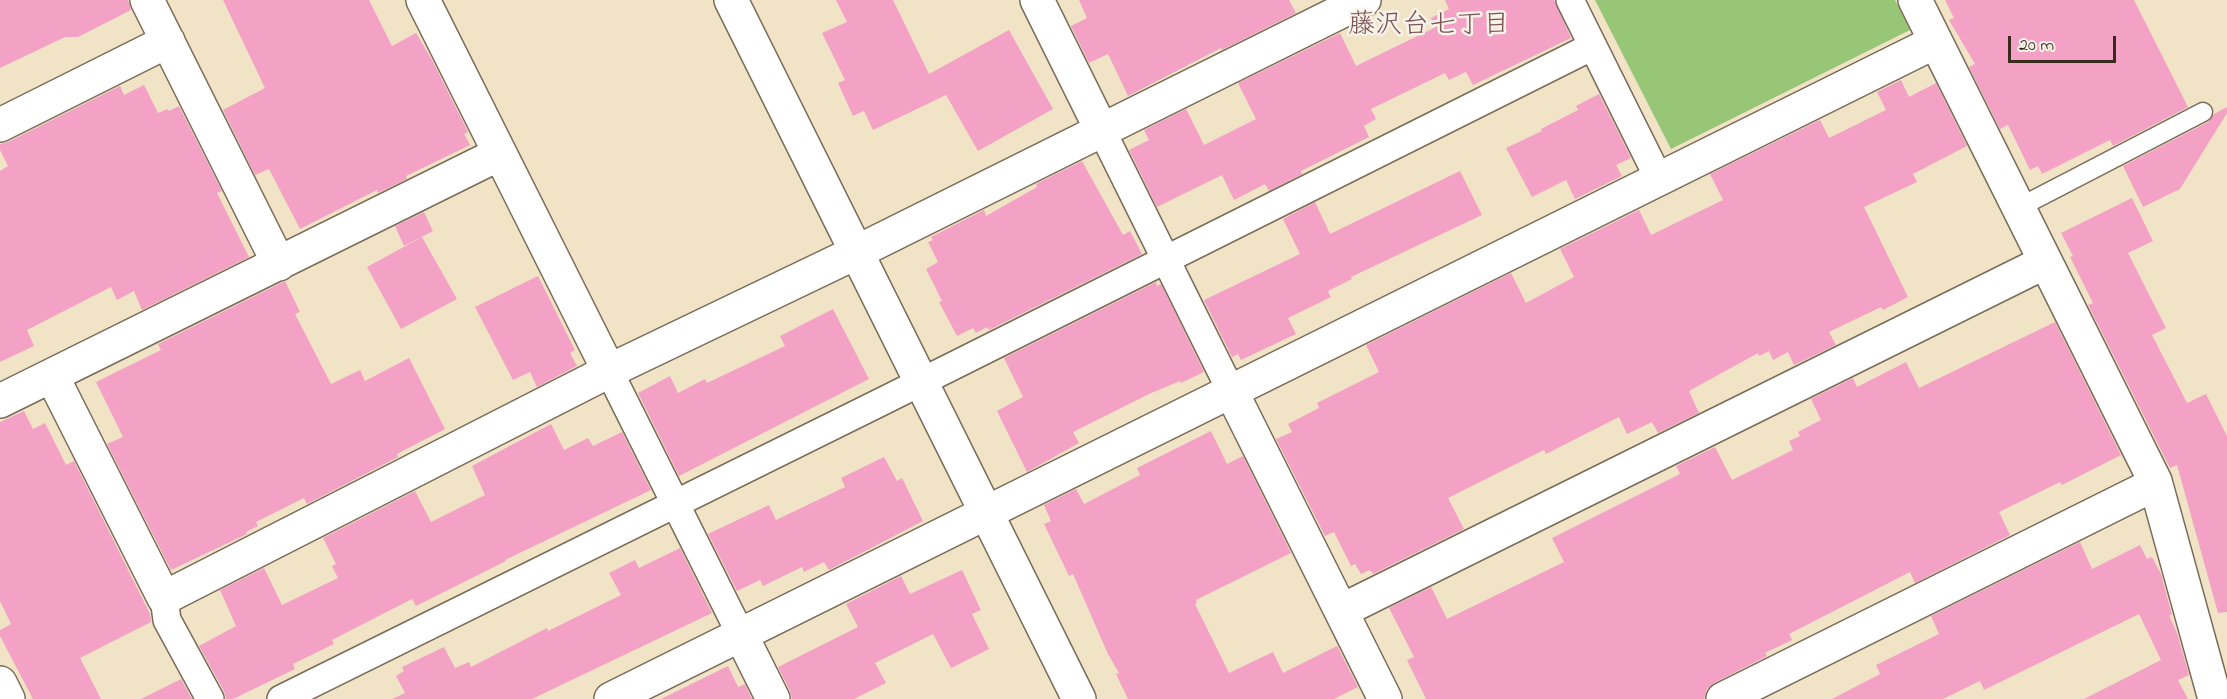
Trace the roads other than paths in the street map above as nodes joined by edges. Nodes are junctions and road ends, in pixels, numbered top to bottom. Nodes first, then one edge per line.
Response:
1 (147, 0) edge
2 (423, 0) edge
3 (731, 0) edge
4 (1037, 0) edge
5 (1364, 0) edge
6 (1570, 0) edge
7 (1914, 0) edge
8 (1327, 8) edge
9 (168, 41) junction
10 (1935, 42) junction
11 (1593, 46) junction
12 (2203, 112) dead end
13 (0, 125) edge
14 (1102, 130) junction
15 (499, 154) junction
16 (1659, 179) junction
17 (2018, 208) junction
18 (857, 252) junction
19 (1166, 260) junction
20 (2045, 262) junction
21 (279, 264) junction
22 (609, 371) junction
23 (52, 376) junction
24 (921, 382) junction
25 (1231, 391) junction
26 (0, 401) edge
27 (2155, 484) junction
28 (674, 505) junction
29 (986, 513) junction
30 (164, 598) junction
31 (1341, 611) junction
32 (741, 635) junction
33 (0, 683) edge
34 (8, 699) edge
35 (210, 699) edge
36 (281, 699) edge
37 (612, 699) edge
38 (773, 699) edge
39 (1079, 699) edge
40 (1385, 699) edge
41 (1723, 699) edge
42 (2215, 699) edge

1 - 9 street
2 - 15 street
3 - 18 street
4 - 14 street
5 - 8 street
6 - 11 street
7 - 10 street
8 - 14 street
9 - 13 street
9 - 21 street
10 - 16 street
10 - 17 street
11 - 16 street
11 - 19 street
12 - 17 lane
14 - 18 street
14 - 19 street
15 - 21 street
15 - 22 street
16 - 25 street
17 - 20 street
18 - 22 street
18 - 24 street
19 - 24 street
19 - 25 street
20 - 27 street
20 - 31 street
21 - 23 street
22 - 28 street
22 - 30 street
23 - 26 street
23 - 30 street
24 - 28 street
24 - 29 street
25 - 29 street
25 - 31 street
27 - 41 street
27 - 42 street
28 - 32 street
28 - 36 street
29 - 32 street
29 - 39 street
30 - 35 street
31 - 40 street
32 - 37 street
32 - 38 street
33 - 34 street

